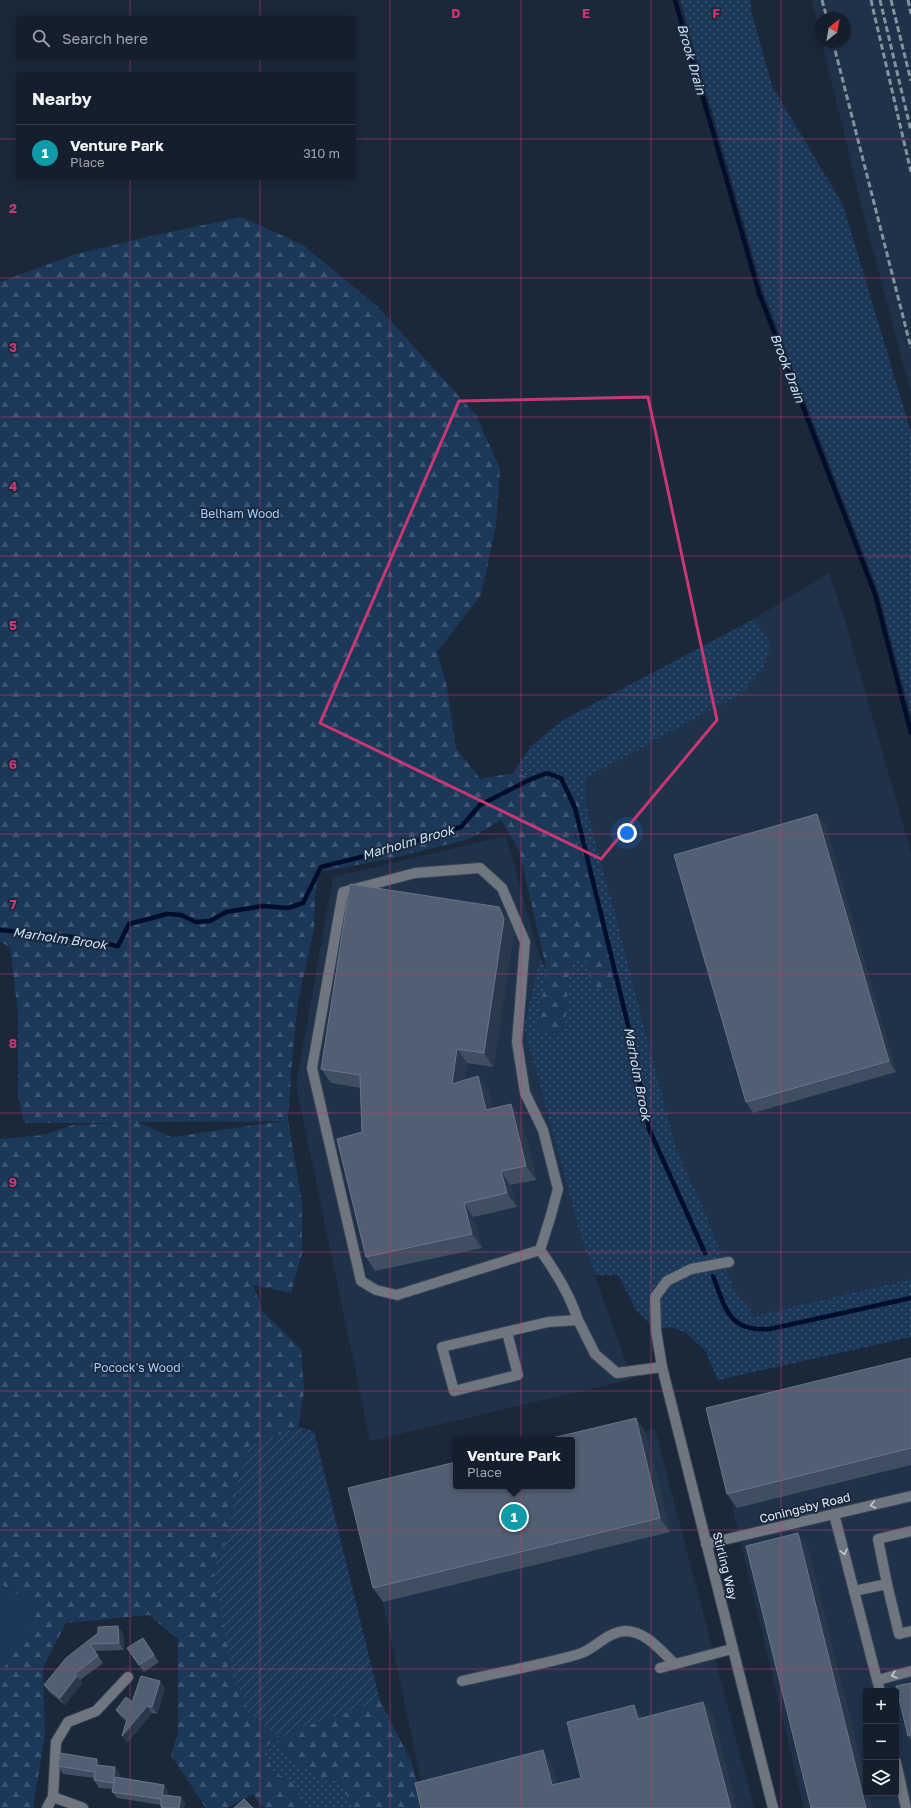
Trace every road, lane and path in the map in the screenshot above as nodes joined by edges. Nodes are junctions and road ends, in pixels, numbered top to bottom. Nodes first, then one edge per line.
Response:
1 (540, 1250) junction
2 (729, 1262) dead end
3 (578, 1320) junction
4 (507, 1332) junction
5 (662, 1368) junction
6 (911, 1496) edge
7 (834, 1514) junction
8 (911, 1532) edge
9 (706, 1544) junction
10 (887, 1584) junction
11 (854, 1591) junction
12 (911, 1631) edge
13 (732, 1648) junction
14 (675, 1664) junction
15 (660, 1668) dead end
16 (911, 1670) edge
17 (128, 1678) dead end
18 (878, 1680) junction
19 (462, 1681) dead end
20 (879, 1688) edge
21 (899, 1776) edge
22 (53, 1797) junction
23 (46, 1808) edge
24 (83, 1808) edge
25 (773, 1808) edge
26 (906, 1808) edge

1 - 1 street
1 - 3 street
2 - 5 street, Stirling Way
3 - 4 street
3 - 5 street
4 - 4 street
5 - 9 street, Stirling Way
6 -> 7 street, Coningsby Road
7 - 9 street, Coningsby Road
7 -> 11 street
8 - 10 street
9 - 13 street, Stirling Way
10 - 11 street
10 - 12 street
11 - 18 street
13 - 14 street
13 - 25 street, Stirling Way
14 - 15 street
14 - 19 street
16 -> 18 street
17 - 22 street
18 - 20 street
21 - 26 street
22 - 23 street
22 - 24 street

